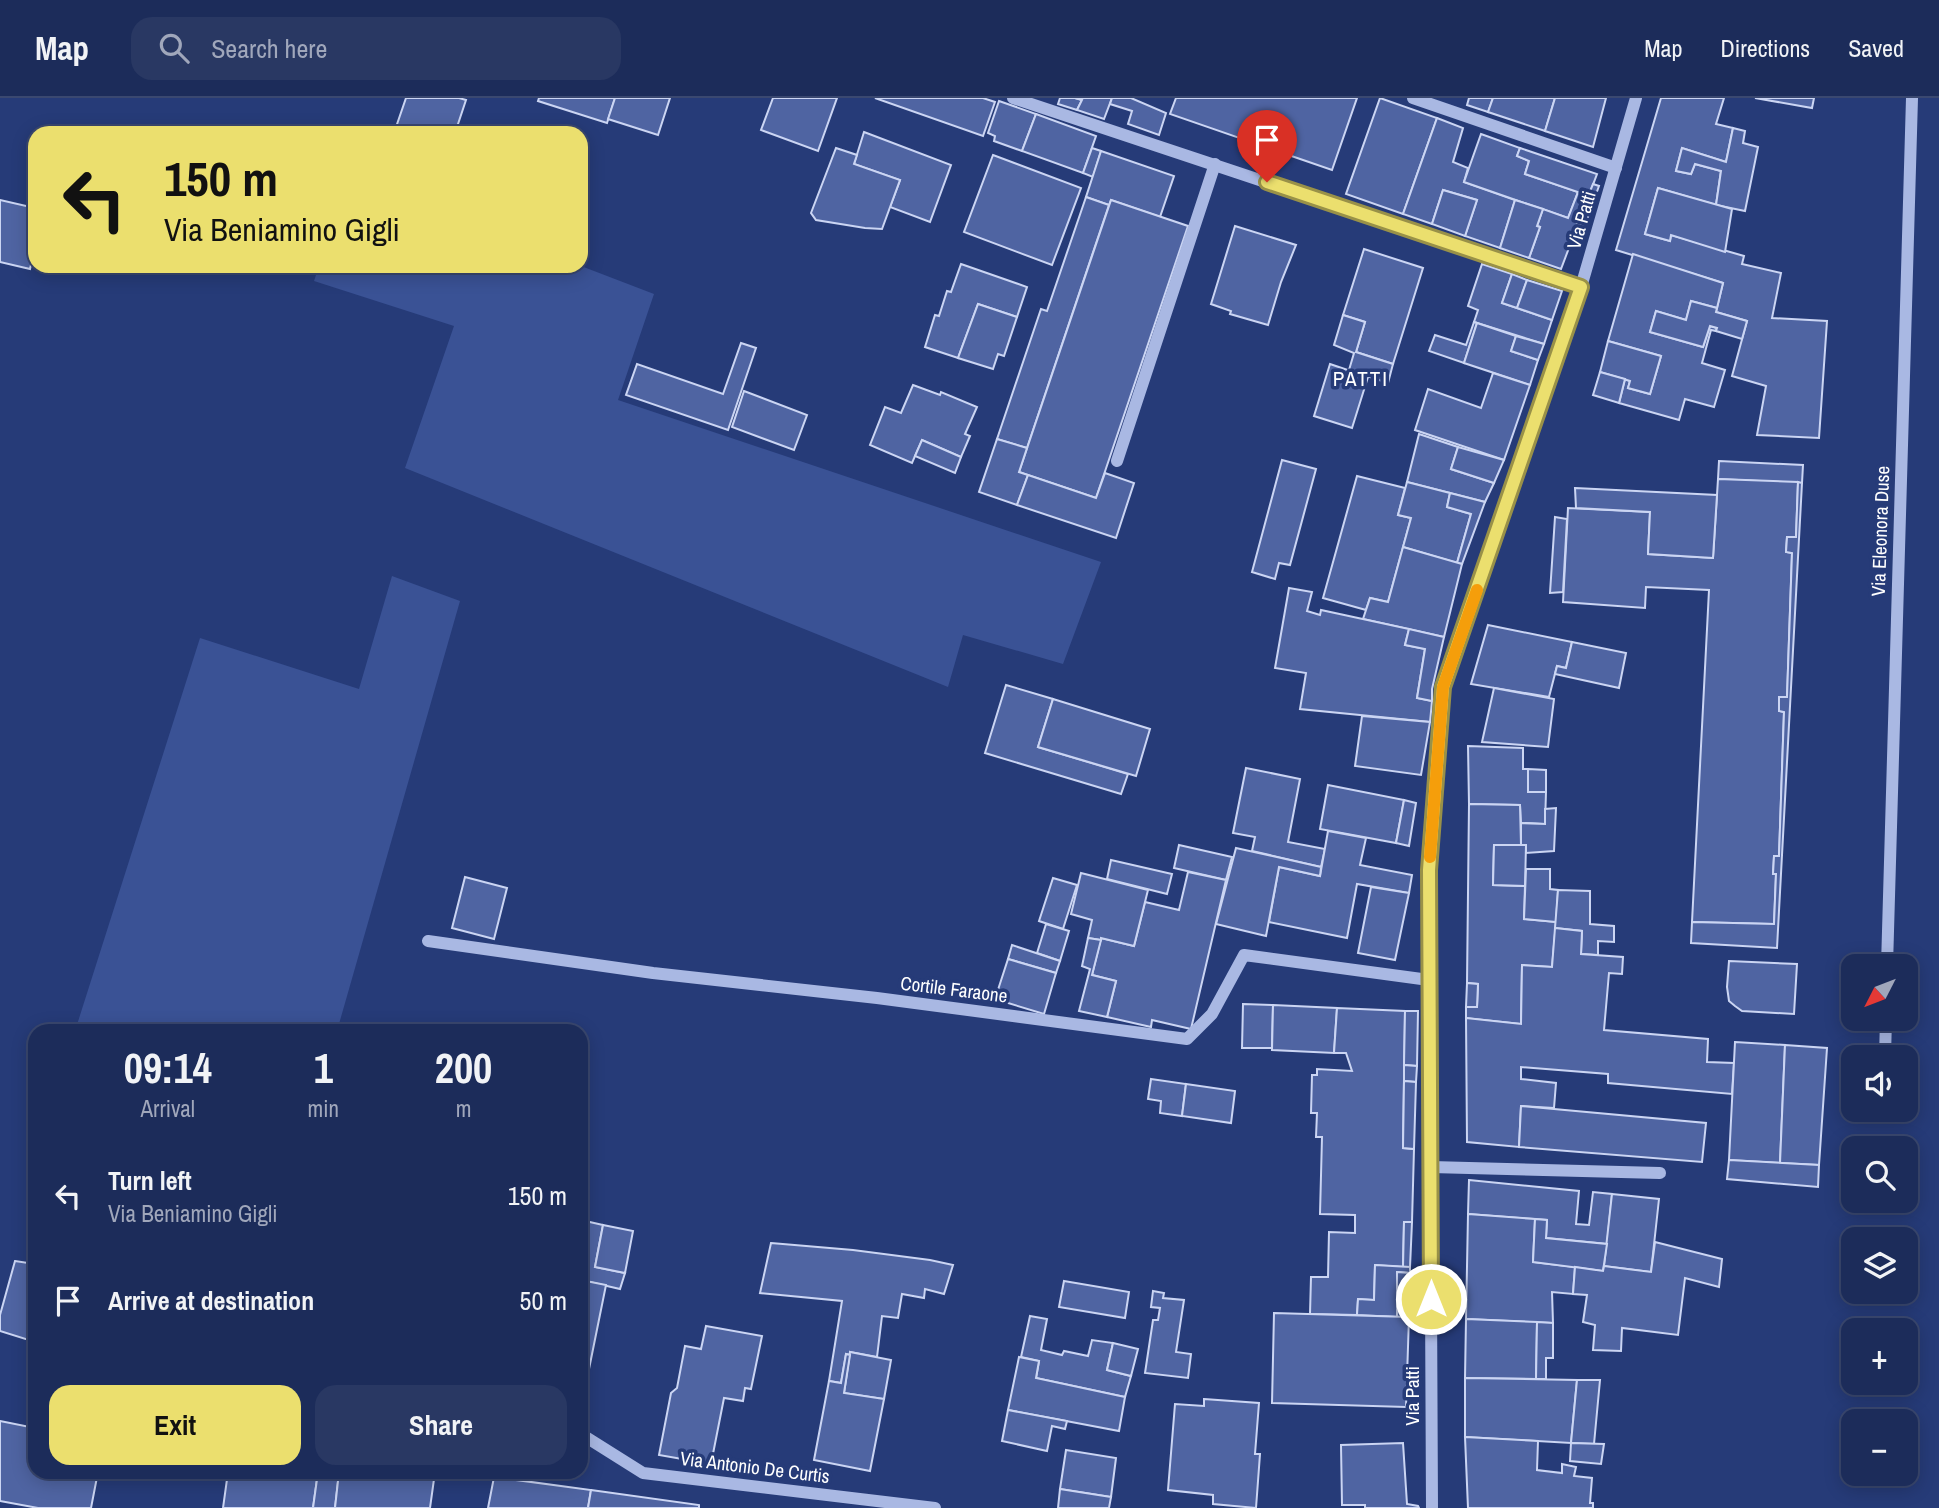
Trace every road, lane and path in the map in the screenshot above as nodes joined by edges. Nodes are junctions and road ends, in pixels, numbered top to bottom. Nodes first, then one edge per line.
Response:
1 (1013, 98) edge
2 (1413, 98) edge
3 (1636, 98) edge
4 (1912, 98) edge
5 (1215, 164) junction
6 (1616, 168) junction
7 (1581, 287) junction
8 (1117, 461) dead end
9 (428, 941) dead end
10 (1887, 954) edge
11 (1429, 980) junction
12 (1431, 1167) junction
13 (1660, 1173) dead end
14 (588, 1438) edge
15 (935, 1508) edge
16 (1432, 1508) edge

1 - 5 street
2 - 6 street
3 - 6 street, Via Patti
4 - 10 street, Via Eleonora Duse
5 - 7 street
5 - 8 street
6 - 7 street, Via Patti
7 - 11 street, Via Patti
9 - 11 street, Cortile Faraone
11 - 12 street, Via Patti
12 - 13 street
12 - 16 street, Via Patti
14 - 15 street, Via Antonio De Curtis

